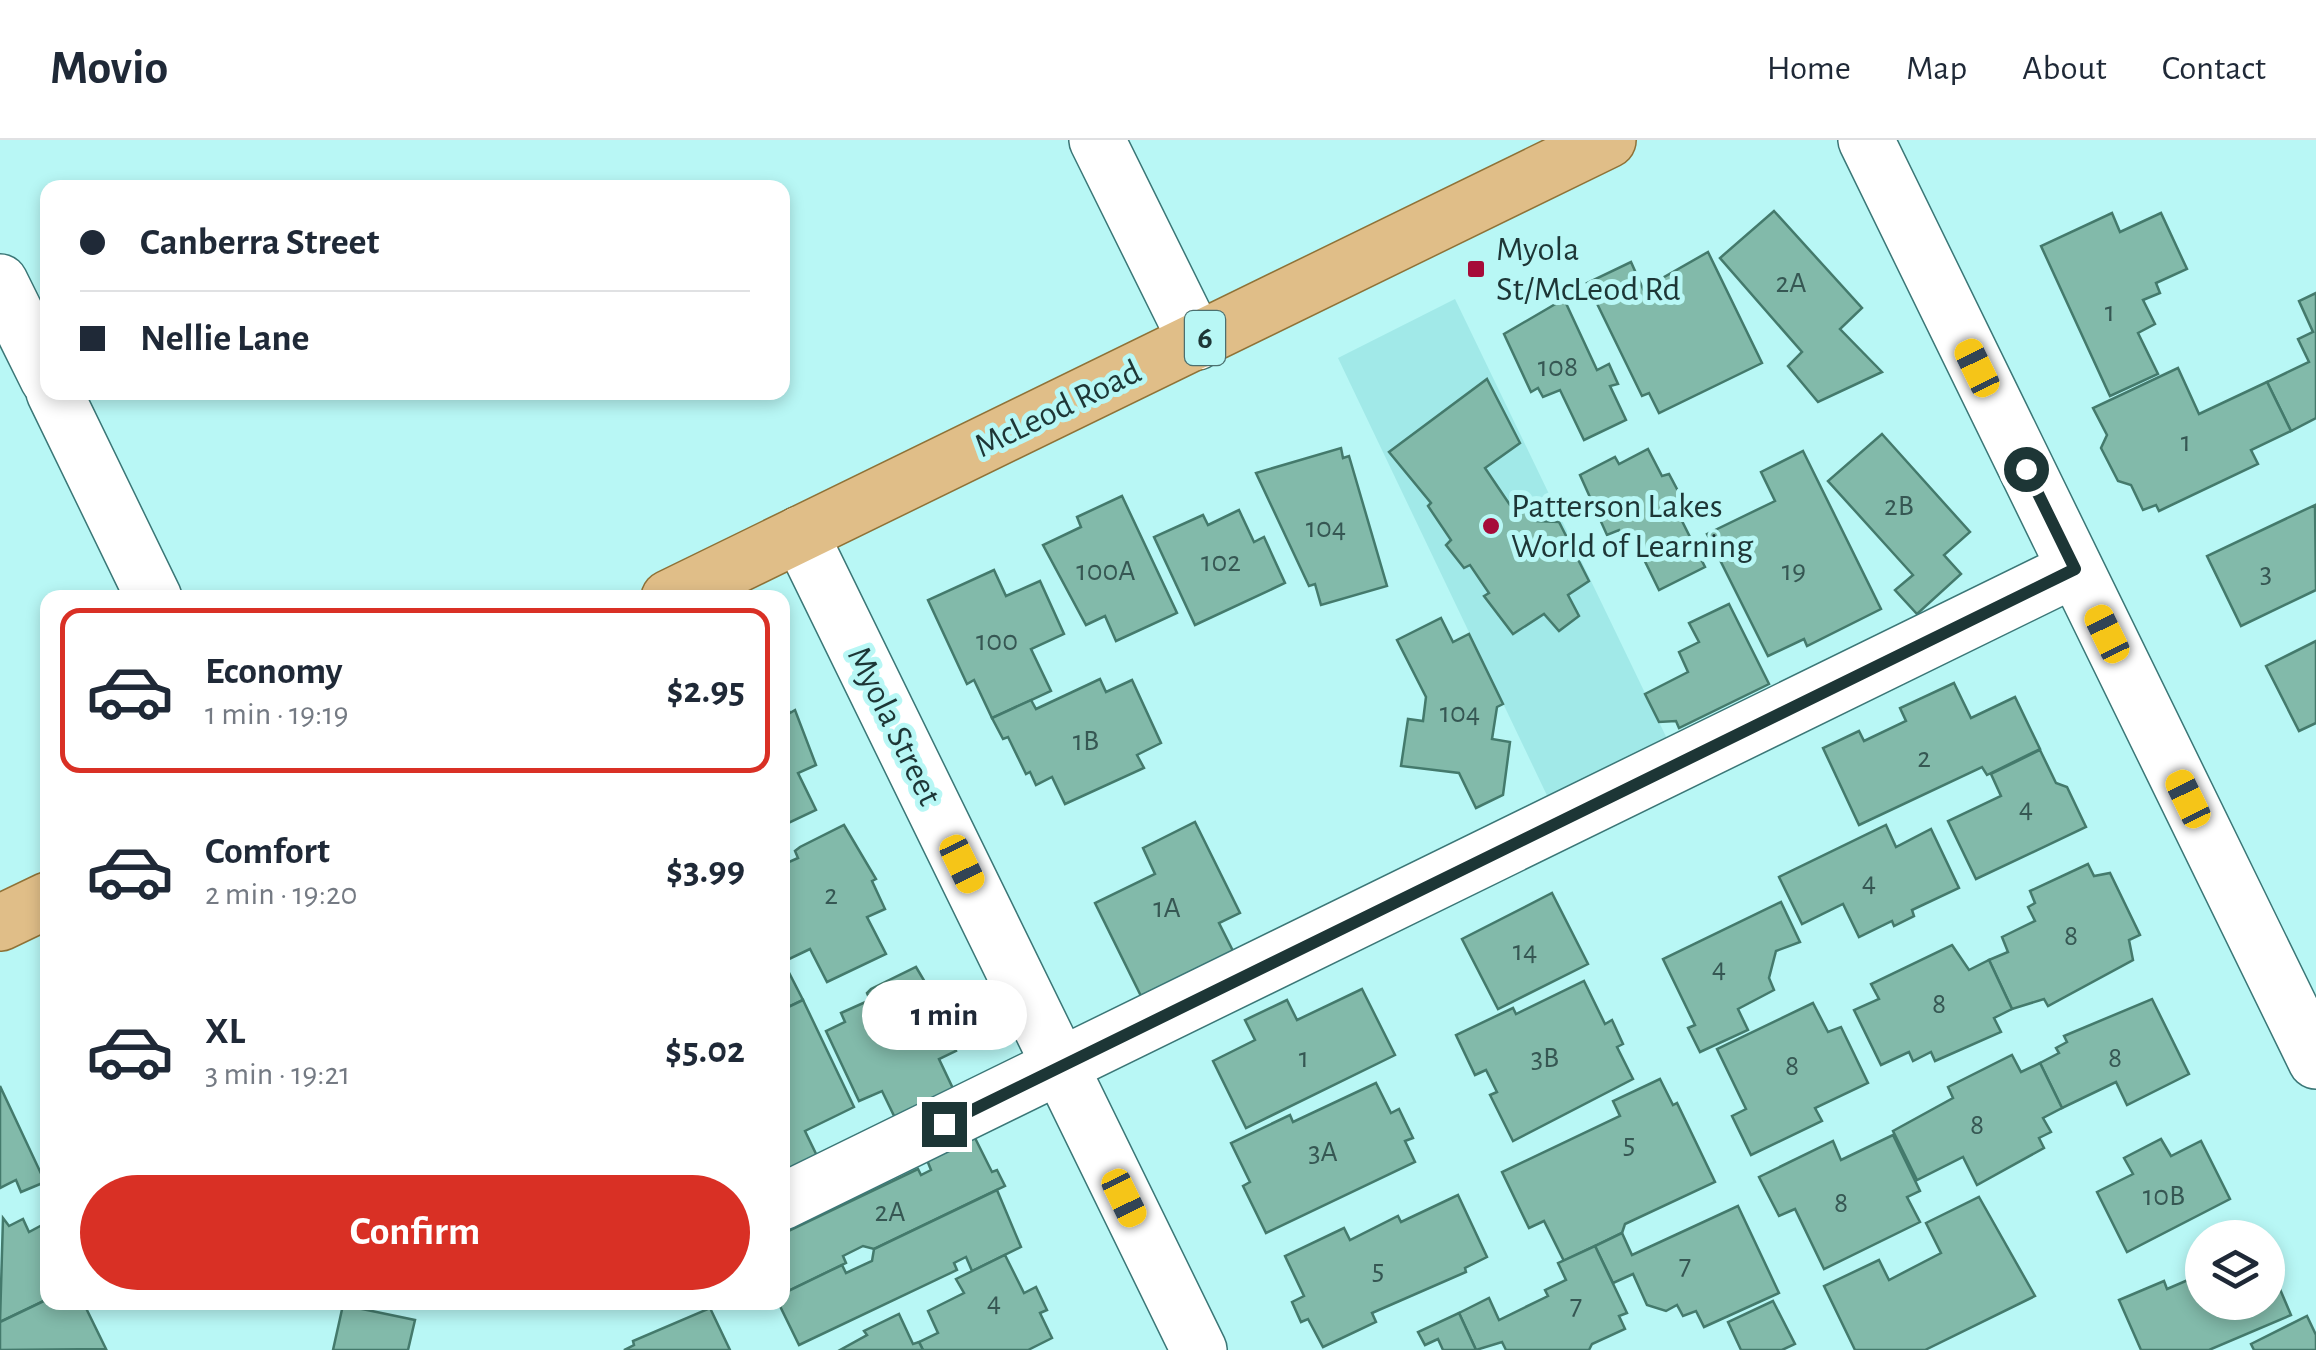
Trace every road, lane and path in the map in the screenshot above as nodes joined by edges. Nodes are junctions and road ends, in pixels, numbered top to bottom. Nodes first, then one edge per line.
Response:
1 (1097, 140) edge
2 (1608, 140) edge
3 (1866, 140) edge
4 (0, 282) edge
5 (1198, 342) junction
6 (40, 363) edge
7 (58, 400) edge
8 (800, 534) junction
9 (2075, 569) junction
10 (150, 590) edge
11 (685, 590) edge
12 (40, 904) edge
13 (0, 923) edge
14 (2316, 1061) edge
15 (1061, 1067) junction
16 (790, 1198) edge
17 (1198, 1350) edge

1 - 5 street
2 - 5 main road, McLeod Road / 6
3 - 9 street
4 - 6 street
5 - 8 main road, McLeod Road / 6
7 - 10 street
8 - 11 main road, McLeod Road / 6
8 - 15 street, Myola Street
9 - 14 street
9 - 15 street
12 - 13 main road
15 - 16 street
15 - 17 street, Myola Street

